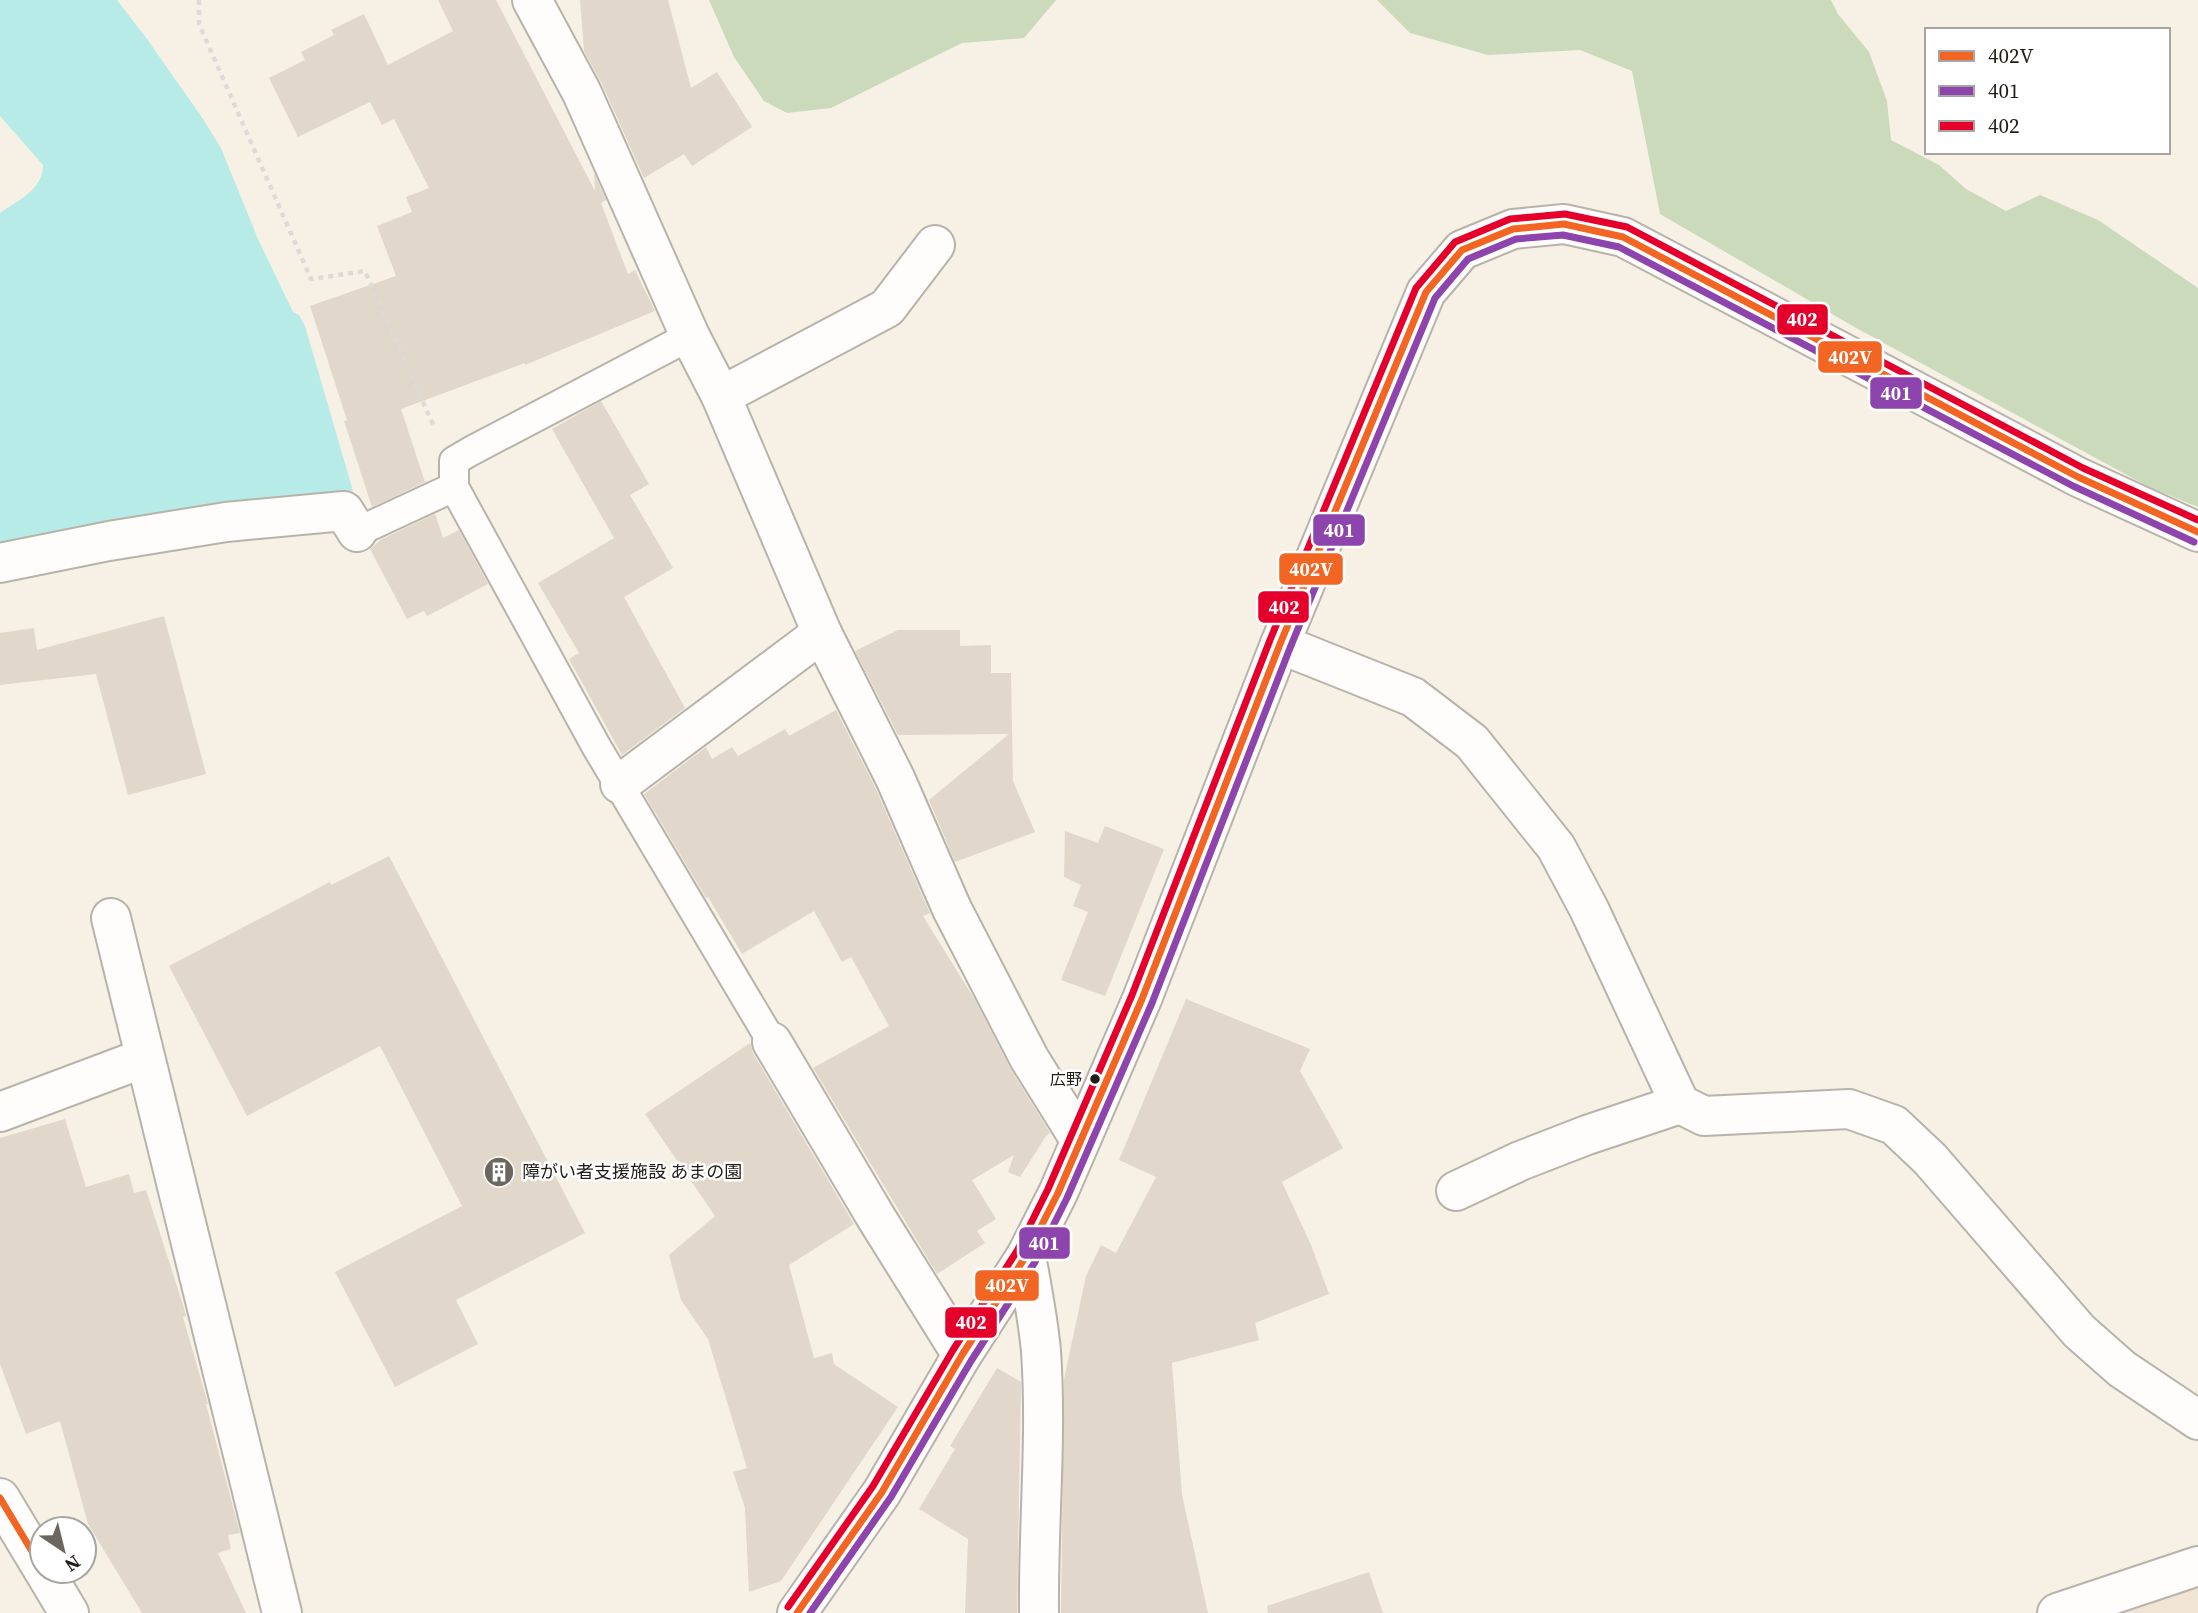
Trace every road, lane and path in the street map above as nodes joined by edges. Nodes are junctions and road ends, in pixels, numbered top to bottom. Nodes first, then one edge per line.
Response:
1 (199, 0) edge
2 (532, 0) edge
3 (934, 245) dead end
4 (690, 336) junction
5 (721, 396) junction
6 (454, 474) junction
7 (356, 532) joint
8 (2198, 532) edge
9 (0, 563) edge
10 (822, 633) junction
11 (1280, 644) junction
12 (620, 784) junction
13 (111, 918) dead end
14 (772, 1042) joint
15 (144, 1058) junction
16 (1680, 1104) junction
17 (0, 1112) edge
18 (1080, 1140) junction
19 (1456, 1191) dead end
20 (1026, 1256) junction
21 (962, 1355) junction
22 (2198, 1420) edge
23 (0, 1498) edge
24 (28, 1545) edge
25 (2198, 1566) edge
26 (52, 1585) edge
27 (69, 1613) edge
28 (282, 1613) edge
29 (797, 1613) edge
30 (1039, 1613) edge
31 (2057, 1613) edge

1 - 6 path
2 - 4 main road
3 - 5 main road
4 - 5 main road
4 - 6 lane
5 - 10 main road
6 - 7 lane
6 - 12 lane
7 - 9 main road
8 - 11 main road
10 - 12 main road
10 - 18 main road
11 - 16 main road
11 - 18 main road
12 - 14 lane
13 - 15 main road
14 - 21 main road
15 - 17 main road
15 - 28 main road
16 - 19 main road
16 - 22 main road
18 - 20 main road
20 - 21 main road
20 - 30 main road
21 - 29 main road
23 - 24 main road
25 - 31 main road
26 - 27 main road

